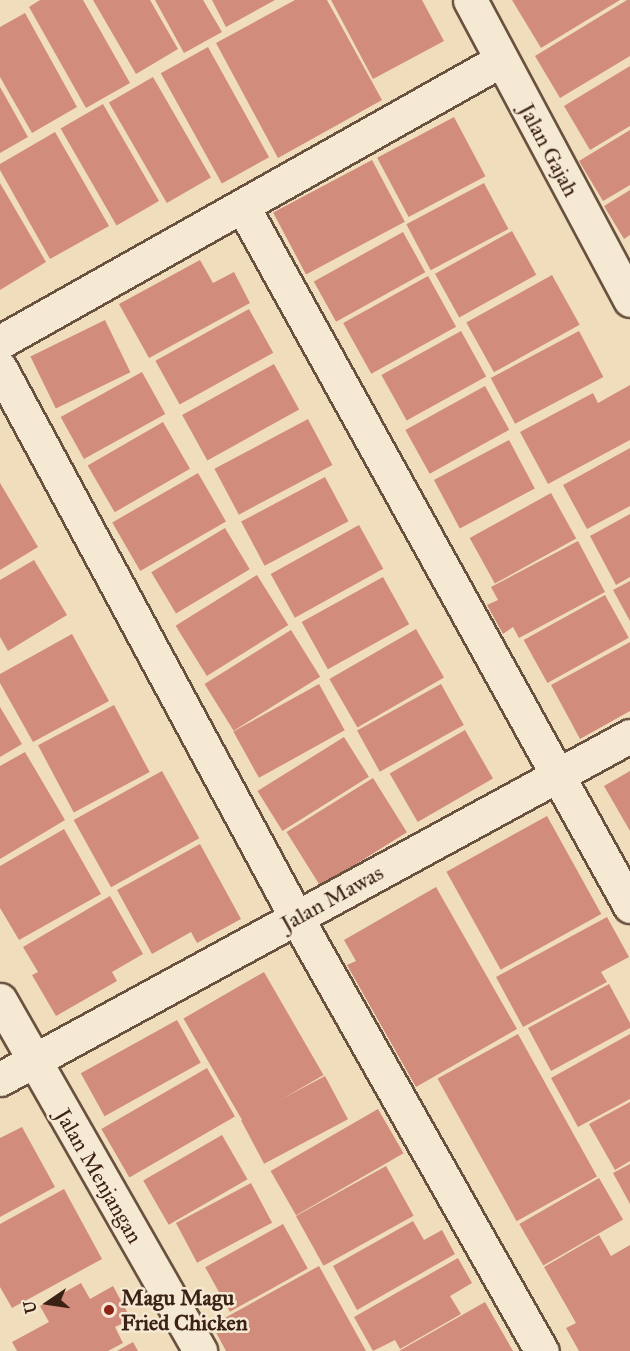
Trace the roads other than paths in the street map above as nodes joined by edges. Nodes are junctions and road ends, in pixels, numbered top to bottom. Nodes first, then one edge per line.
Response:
1 (470, 0) edge
2 (501, 60) junction
3 (243, 207) junction
4 (630, 300) edge
5 (0, 342) edge
6 (0, 368) edge
7 (630, 736) edge
8 (556, 776) junction
9 (630, 906) edge
10 (296, 917) junction
11 (0, 1000) edge
12 (34, 1061) junction
13 (0, 1079) edge
14 (200, 1351) edge
15 (542, 1351) edge

1 - 2 street, Jalan Gajah
2 - 3 street
2 - 4 street, Jalan Gajah
3 - 5 street
3 - 8 street
6 - 10 street
7 - 8 street, Jalan Mawas
8 - 9 street
8 - 10 street, Jalan Mawas
10 - 12 street, Jalan Mawas
10 - 15 street
11 - 12 street, Jalan Menjangan
12 - 13 street, Jalan Mawas
12 - 14 street, Jalan Menjangan

